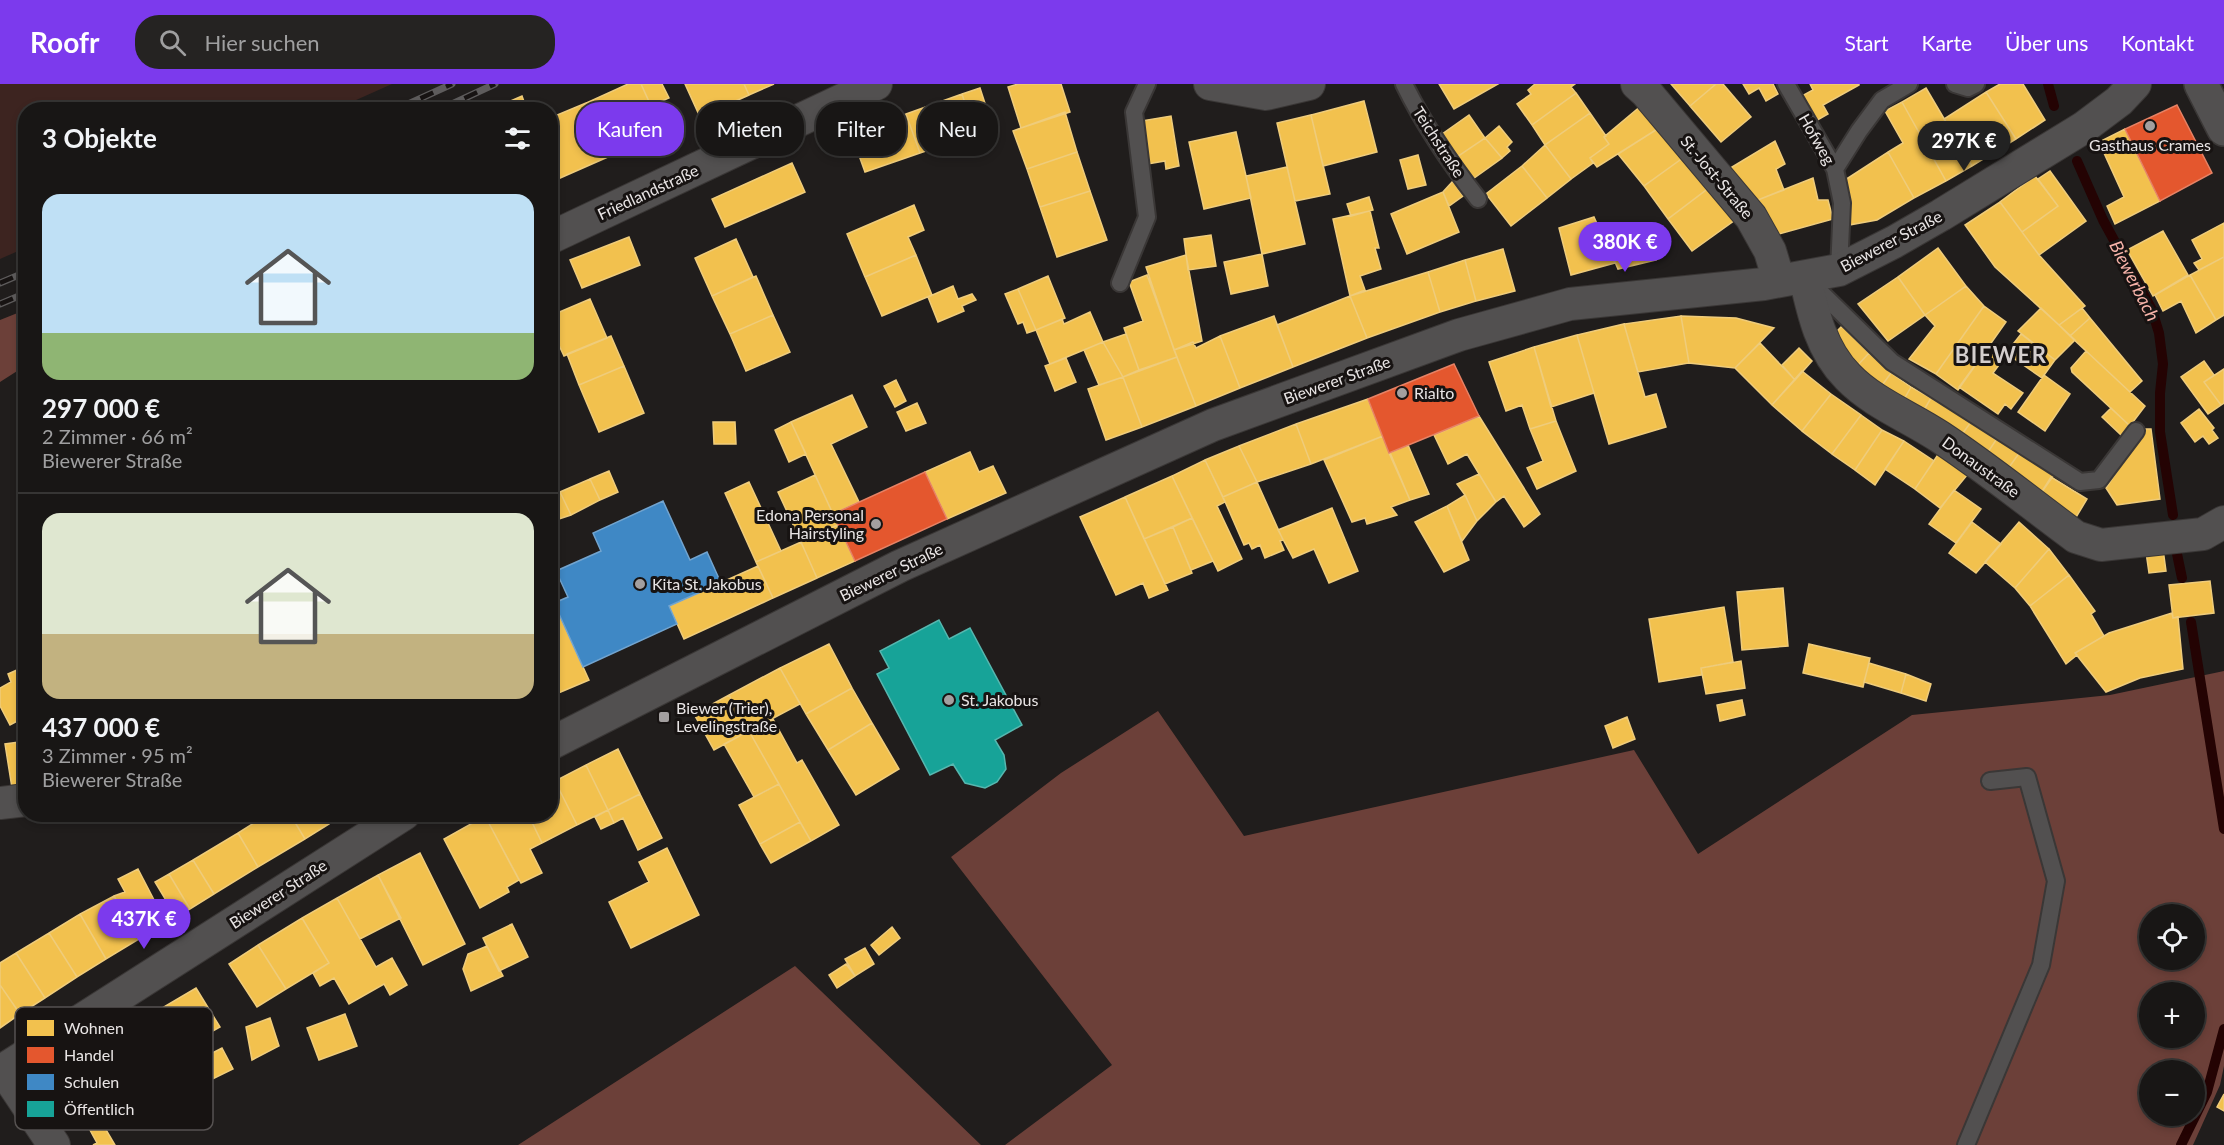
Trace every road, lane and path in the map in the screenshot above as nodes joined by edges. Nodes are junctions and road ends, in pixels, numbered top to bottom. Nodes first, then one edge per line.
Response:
1 (876, 84) edge
2 (1147, 84) edge
3 (1209, 84) edge
4 (1309, 84) edge
5 (1404, 84) edge
6 (1637, 84) edge
7 (1785, 84) edge
8 (1909, 84) edge
9 (1955, 84) edge
10 (1976, 84) edge
11 (2135, 84) edge
12 (2201, 84) edge
13 (2224, 129) edge
14 (1835, 169) junction
15 (1478, 199) dead end
16 (558, 234) edge
17 (1839, 270) junction
18 (1792, 279) junction
19 (1120, 283) dead end
20 (2136, 431) dead end
21 (2213, 528) edge
22 (558, 740) edge
23 (1990, 781) dead end
24 (18, 801) edge
25 (0, 803) edge
26 (390, 822) edge
27 (100, 1007) edge
28 (15, 1062) edge
29 (2, 1070) edge
30 (15, 1089) edge
31 (44, 1130) edge
32 (54, 1145) edge
33 (1966, 1145) edge

1 - 16 street, Friedlandstraße
2 - 19 lane
3 - 4 street
5 - 15 lane, Teichstraße
6 - 18 street, St.-Jost-Straße
7 - 14 lane, Hofweg
8 - 14 lane
9 - 10 lane
11 - 17 street, Biewerer Straße
12 - 13 street
14 - 17 lane, Hofweg
17 - 18 street, Biewerer Straße
18 - 20 lane
18 - 21 street, Donaustraße
18 - 22 street, Biewerer Straße
23 - 33 lane
24 - 25 street
26 - 27 street, Biewerer Straße
28 - 29 street, Biewerer Straße
29 - 30 street
31 - 32 street

